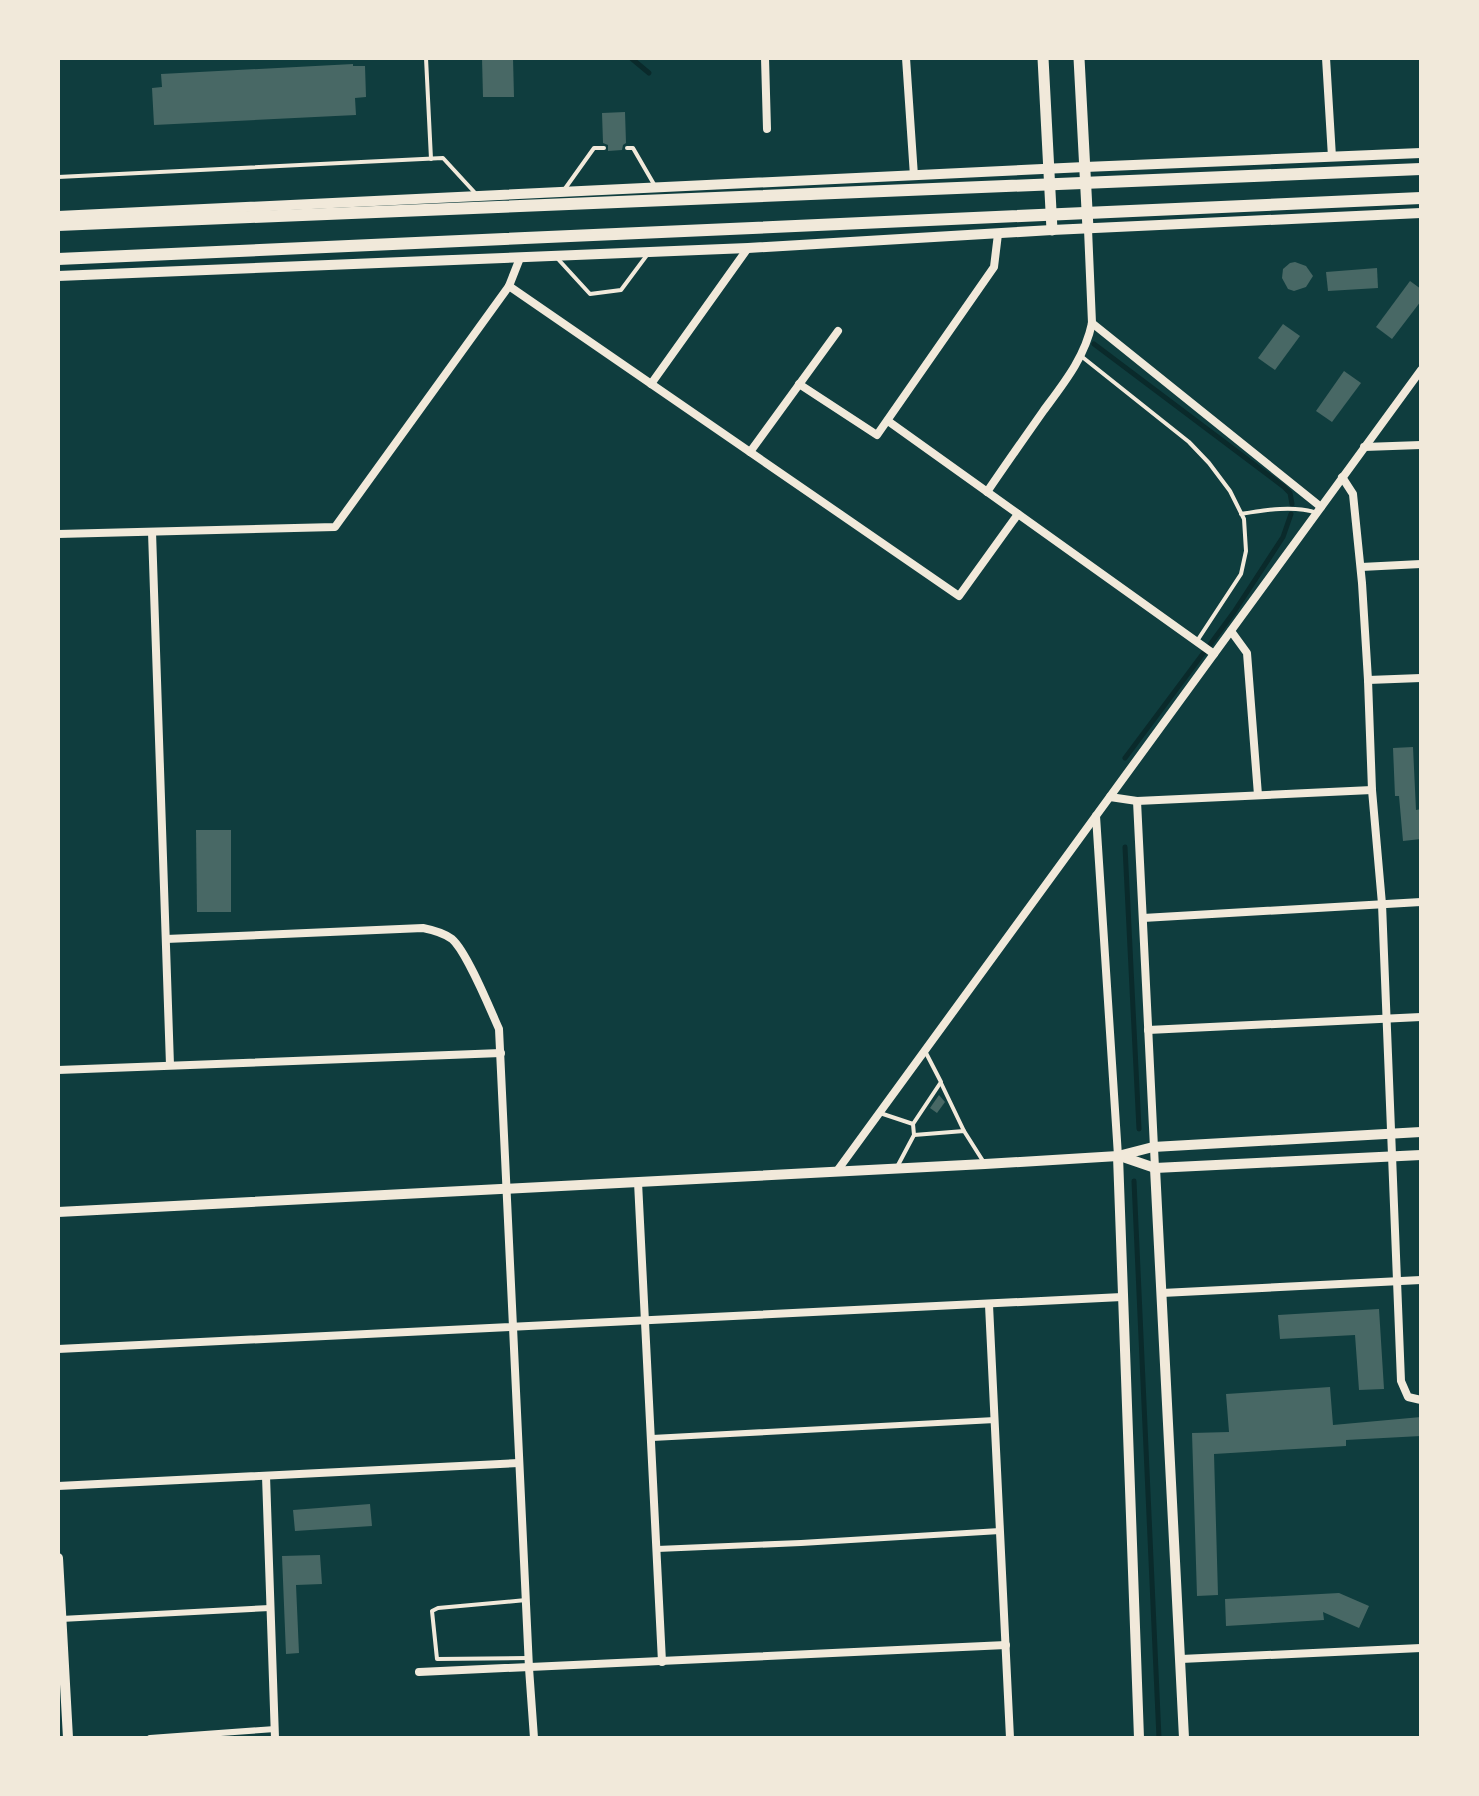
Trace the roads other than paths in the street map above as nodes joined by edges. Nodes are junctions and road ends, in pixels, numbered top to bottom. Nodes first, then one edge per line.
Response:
1 (426, 58) edge
2 (765, 58) edge
3 (906, 58) edge
4 (1043, 58) edge
5 (1079, 58) edge
6 (1326, 58) edge
7 (767, 129) dead end
8 (604, 148) dead end
9 (627, 148) dead end
10 (1421, 153) edge
11 (1332, 157) junction
12 (431, 159) junction
13 (1085, 167) junction
14 (1421, 169) edge
15 (1048, 170) junction
16 (914, 176) junction
17 (58, 177) edge
18 (1085, 184) junction
19 (1049, 185) junction
20 (656, 188) junction
21 (562, 193) junction
22 (479, 197) junction
23 (1421, 198) edge
24 (1421, 213) edge
25 (1087, 214) junction
26 (1051, 215) junction
27 (58, 216) edge
28 (58, 225) edge
29 (1088, 229) junction
30 (1052, 230) junction
31 (998, 234) junction
32 (748, 248) junction
33 (649, 252) junction
34 (556, 256) junction
35 (520, 258) junction
36 (58, 259) edge
37 (58, 276) edge
38 (509, 286) junction
39 (1092, 323) junction
40 (838, 331) dead end
41 (1081, 356) junction
42 (1421, 370) edge
43 (651, 384) junction
44 (799, 384) junction
45 (888, 421) junction
46 (1421, 445) edge
47 (1364, 447) junction
48 (750, 452) junction
49 (1342, 477) junction
50 (987, 492) junction
51 (1319, 510) junction
52 (1018, 514) junction
53 (1241, 514) junction
54 (152, 532) junction
55 (58, 534) edge
56 (1421, 564) edge
57 (1361, 567) junction
58 (1231, 631) junction
59 (1197, 641) junction
60 (1214, 654) junction
61 (1421, 678) edge
62 (1368, 680) junction
63 (1372, 790) junction
64 (1258, 795) junction
65 (1110, 797) junction
66 (1137, 801) junction
67 (1096, 815) junction
68 (1421, 902) edge
69 (1382, 904) junction
70 (1143, 918) junction
71 (166, 939) junction
72 (1421, 1017) edge
73 (1386, 1019) junction
74 (1148, 1030) junction
75 (925, 1051) junction
76 (501, 1053) junction
77 (170, 1065) junction
78 (58, 1070) edge
79 (941, 1082) junction
80 (880, 1113) junction
81 (913, 1124) junction
82 (964, 1131) junction
83 (1421, 1132) edge
84 (1390, 1133) junction
85 (914, 1135) junction
86 (1153, 1147) junction
87 (1421, 1155) edge
88 (1118, 1156) junction
89 (1392, 1157) junction
90 (985, 1164) junction
91 (1155, 1168) junction
92 (896, 1169) junction
93 (837, 1171) junction
94 (638, 1182) junction
95 (507, 1189) junction
96 (58, 1212) edge
97 (1421, 1280) edge
98 (1397, 1281) junction
99 (1162, 1293) junction
100 (1122, 1297) junction
101 (989, 1305) junction
102 (646, 1321) junction
103 (513, 1327) junction
104 (58, 1349) edge
105 (1421, 1400) edge
106 (995, 1420) junction
107 (652, 1438) junction
108 (519, 1463) junction
109 (266, 1476) junction
110 (58, 1486) edge
111 (1000, 1531) junction
112 (657, 1549) junction
113 (58, 1558) edge
114 (526, 1600) junction
115 (270, 1608) junction
116 (61, 1619) junction
117 (1006, 1645) junction
118 (1421, 1648) edge
119 (1181, 1659) junction
120 (662, 1662) junction
121 (529, 1663) junction
122 (419, 1672) dead end
123 (275, 1733) edge
124 (68, 1738) edge
125 (150, 1738) edge
126 (534, 1738) edge
127 (1010, 1738) edge
128 (1139, 1738) edge
129 (1184, 1738) edge

1 - 12 lane
2 - 7 street
3 - 16 street
4 - 15 main road
5 - 13 main road
6 - 11 street
8 - 21 lane
9 - 20 lane
10 - 11 street
11 - 13 street
12 - 17 lane
12 - 22 lane
13 - 15 street
13 - 18 main road
14 - 18 main road
15 - 16 street
15 - 19 main road
16 - 20 street
18 - 19 main road
18 - 25 main road
19 - 26 main road
19 - 28 main road
20 - 21 street
21 - 22 street
22 - 27 street
23 - 25 main road
24 - 29 street
25 - 26 main road
25 - 29 main road
26 - 30 main road
26 - 36 main road
29 - 30 street
29 - 39 street
30 - 31 street
31 - 32 street
31 - 45 street
32 - 33 street
32 - 43 street
33 - 34 street
33 - 34 lane
34 - 35 street
35 - 37 street
35 - 38 street
38 - 43 street
38 - 54 street
39 - 41 street
39 - 51 street
40 - 44 street
41 - 50 street
41 - 53 lane
42 - 47 street
43 - 48 street
44 - 45 street
44 - 48 street
45 - 50 street
46 - 47 street
47 - 49 street
48 - 52 street
49 - 51 street
49 - 57 street
50 - 52 street
51 - 53 lane
51 - 58 street
52 - 59 street
53 - 59 lane
54 - 55 street
54 - 71 street
56 - 57 street
57 - 62 street
58 - 60 street
58 - 64 street
59 - 60 street
60 - 65 street
61 - 62 street
62 - 63 street
63 - 64 street
63 - 69 street
64 - 66 street
65 - 66 street
65 - 67 street
66 - 70 street
67 - 75 street
67 - 88 street
68 - 69 street
69 - 70 street
69 - 73 street
70 - 74 street
71 - 76 street
71 - 77 street
72 - 73 street
73 - 74 street
73 - 84 street
74 - 86 street
75 - 79 lane
75 - 80 street
76 - 77 street
76 - 95 street
77 - 78 street
79 - 81 lane
79 - 82 lane
80 - 81 lane
80 - 93 street
81 - 85 lane
82 - 85 lane
82 - 90 lane
83 - 84 street
84 - 86 street
84 - 89 street
85 - 92 lane
86 - 88 street
86 - 91 street
87 - 89 street
88 - 90 street
88 - 91 street
88 - 100 street
89 - 91 street
89 - 98 street
90 - 92 street
91 - 99 street
92 - 93 street
93 - 94 street
94 - 95 street
94 - 102 street
95 - 96 street
95 - 103 street
97 - 98 street
98 - 99 street
98 - 105 street
99 - 119 street
100 - 101 street
100 - 128 street
101 - 102 street
101 - 106 street
102 - 103 street
102 - 107 street
103 - 104 street
103 - 108 street
106 - 107 street
106 - 111 street
107 - 112 street
108 - 109 street
108 - 114 street
109 - 110 street
109 - 115 street
111 - 112 street
111 - 117 street
112 - 120 street
113 - 116 street
114 - 121 street
114 - 121 lane
115 - 116 street
115 - 123 street
116 - 124 street
117 - 120 street
117 - 127 street
118 - 119 street
119 - 129 street
120 - 121 street
121 - 122 street
121 - 126 street
123 - 125 street

